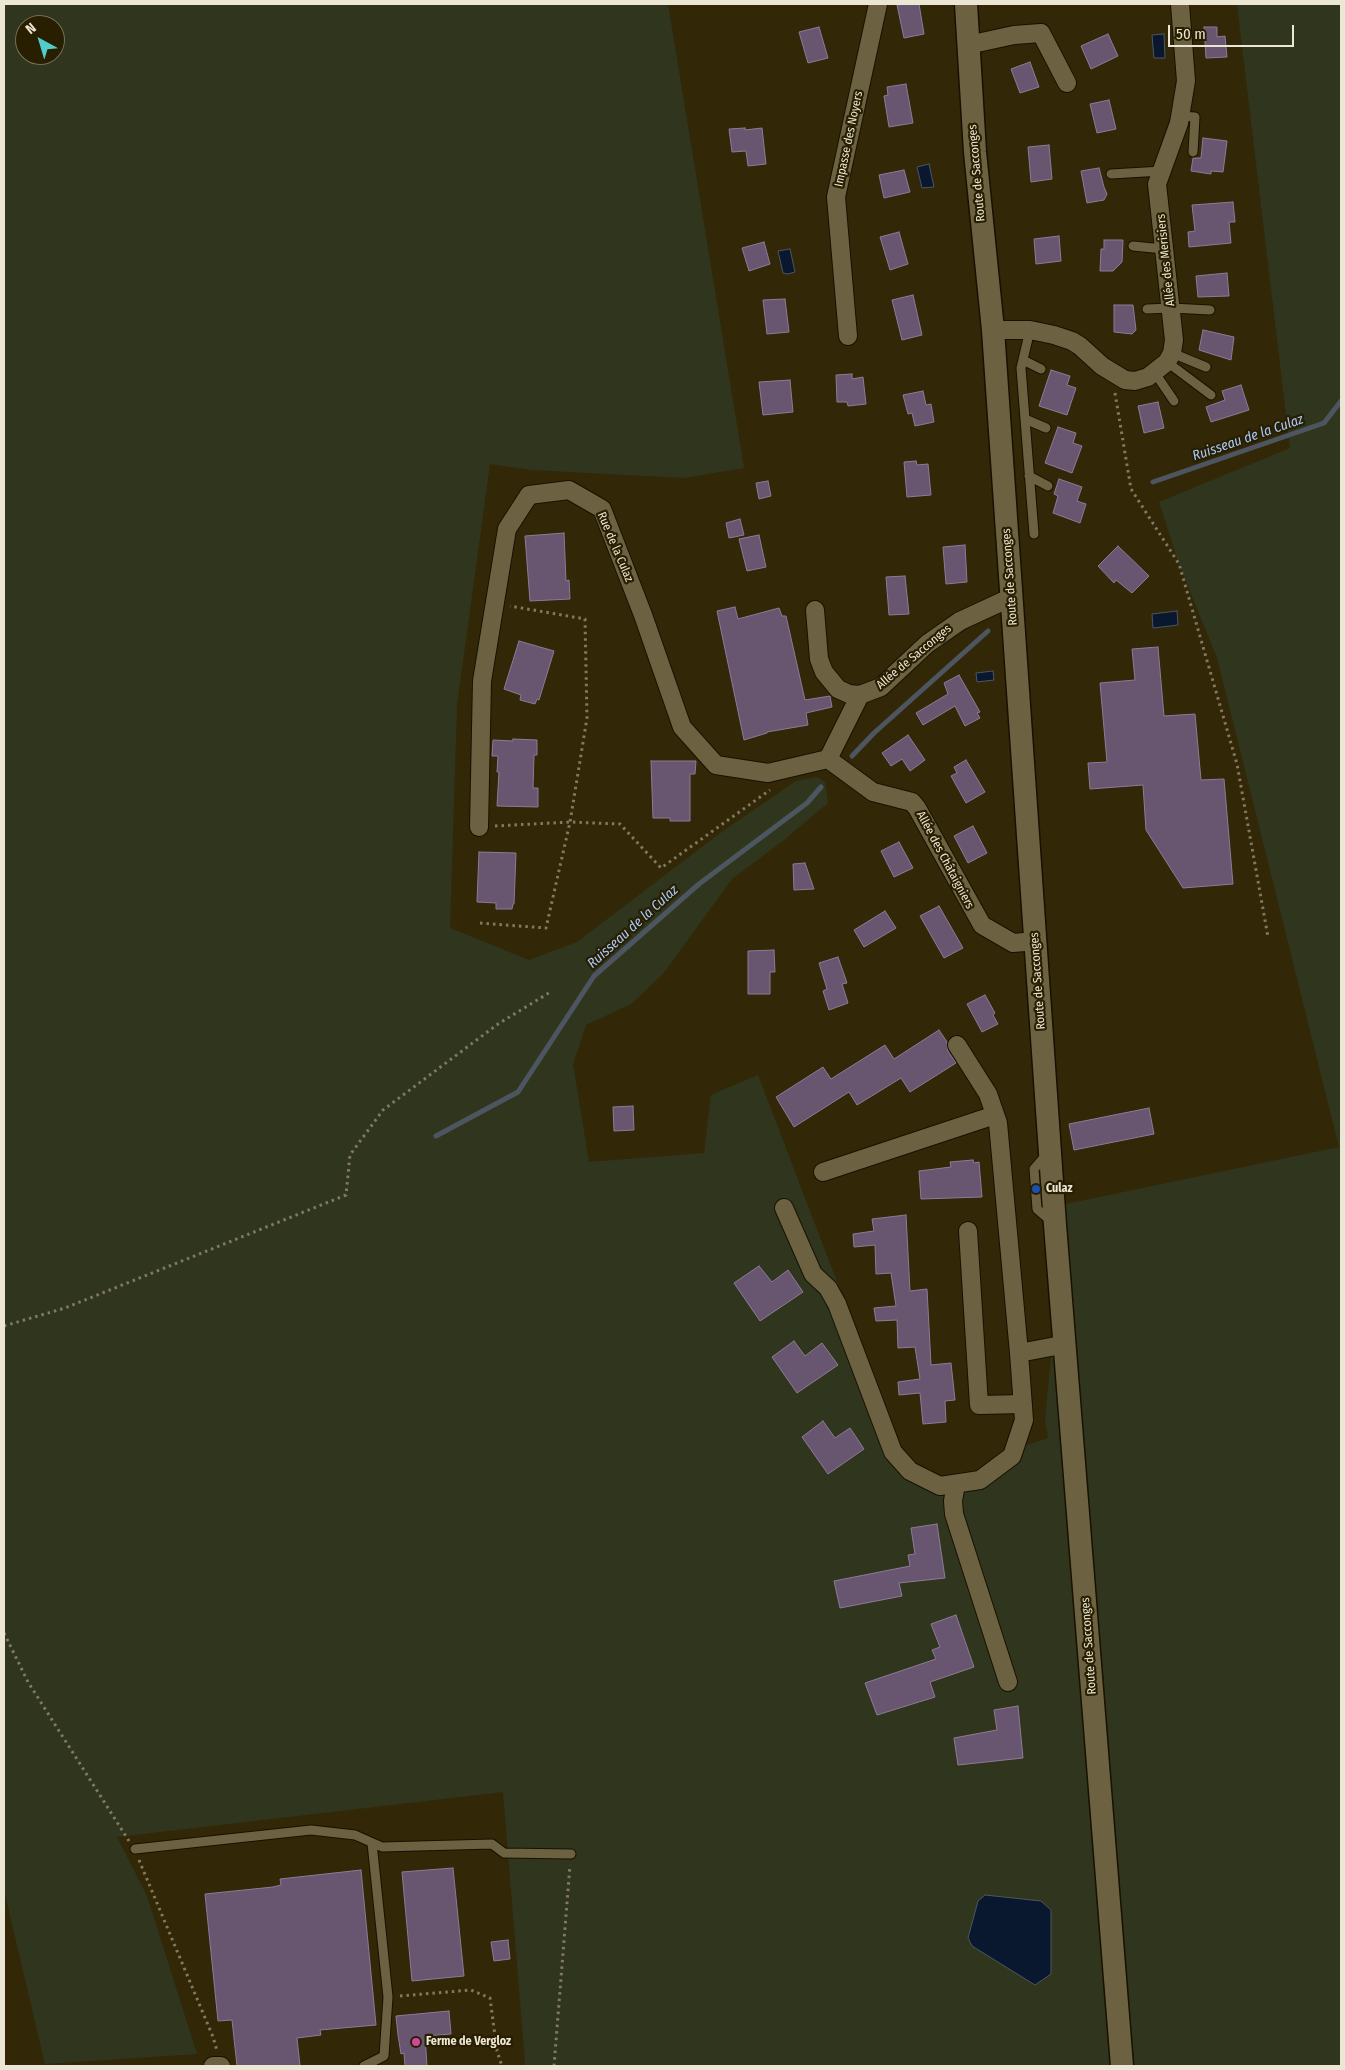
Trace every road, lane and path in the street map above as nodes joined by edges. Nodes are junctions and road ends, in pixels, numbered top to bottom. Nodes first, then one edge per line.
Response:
1 (878, 4) edge
2 (966, 4) edge
3 (1180, 4) edge
4 (968, 45) junction
5 (1067, 83) dead end
6 (1180, 116) junction
7 (1194, 152) dead end
8 (1162, 171) junction
9 (1111, 174) dead end
10 (1133, 246) dead end
11 (1164, 249) junction
12 (1171, 308) junction
13 (1147, 309) dead end
14 (1210, 310) dead end
15 (992, 330) junction
16 (1030, 330) junction
17 (848, 336) dead end
18 (1023, 360) junction
19 (1165, 362) junction
20 (1206, 367) dead end
21 (1041, 369) dead end
22 (1111, 373) junction
23 (1211, 395) dead end
24 (1174, 401) dead end
25 (1025, 418) junction
26 (1046, 428) dead end
27 (1029, 476) junction
28 (1048, 486) dead end
29 (1034, 534) dead end
30 (1012, 597) junction
31 (494, 604) junction
32 (815, 610) dead end
33 (860, 696) junction
34 (828, 759) junction
35 (793, 767) junction
36 (570, 822) junction
37 (479, 827) joint
38 (480, 923) dead end
39 (1268, 938) dead end
40 (1036, 941) junction
41 (552, 990) dead end
42 (957, 1045) dead end
43 (995, 1115) junction
44 (823, 1172) dead end
45 (784, 1208) dead end
46 (968, 1231) dead end
47 (4, 1326) edge
48 (1056, 1346) dead end
49 (1019, 1353) junction
50 (1023, 1404) junction
51 (956, 1484) junction
52 (4, 1633) edge
53 (1008, 1682) dead end
54 (372, 1843) junction
55 (135, 1850) junction
56 (571, 1854) joint
57 (388, 1997) junction
58 (213, 2066) edge
59 (221, 2066) edge
60 (364, 2066) edge
61 (502, 2066) edge
62 (554, 2066) edge
63 (1122, 2066) edge

1 - 17 street, Impasse des Noyers
2 - 4 street, Route de Sacconges
3 - 6 street, Allée des Merisiers
4 - 5 street
4 - 15 street, Route de Sacconges
6 - 7 lane
6 - 8 street, Allée des Merisiers
8 - 9 lane
8 - 11 street, Allée des Merisiers
10 - 11 lane
11 - 12 street, Allée des Merisiers
12 - 13 lane
12 - 14 lane
12 - 19 street, Allée des Merisiers
15 - 16 street
15 - 30 street, Route de Sacconges
16 - 18 lane
16 - 22 street
18 - 21 lane
18 - 25 lane
19 - 20 lane
19 - 22 street
19 - 23 lane
19 - 24 lane
22 - 39 path
25 - 26 lane
25 - 27 lane
27 - 28 lane
27 - 29 lane
30 - 33 street, Allée de Sacconges
30 - 40 street, Route de Sacconges
31 - 35 street, Rue de la Culaz
31 - 36 path
31 - 37 street, Rue de la Culaz
32 - 33 street
33 - 34 street
34 - 35 street, Rue de la Culaz
34 - 40 street, Allée des Châtaigniers
35 - 36 path
36 - 37 path
36 - 38 path
40 - 63 street, Route de Sacconges
41 - 47 path
42 - 43 street
43 - 44 street
43 - 49 street
45 - 51 street
46 - 50 street
48 - 49 street
49 - 50 street
50 - 51 street
51 - 53 street
52 - 55 path
54 - 55 lane
54 - 56 lane
54 - 57 lane
55 - 59 path
56 - 62 path
57 - 60 lane
57 - 61 path
58 - 59 street

